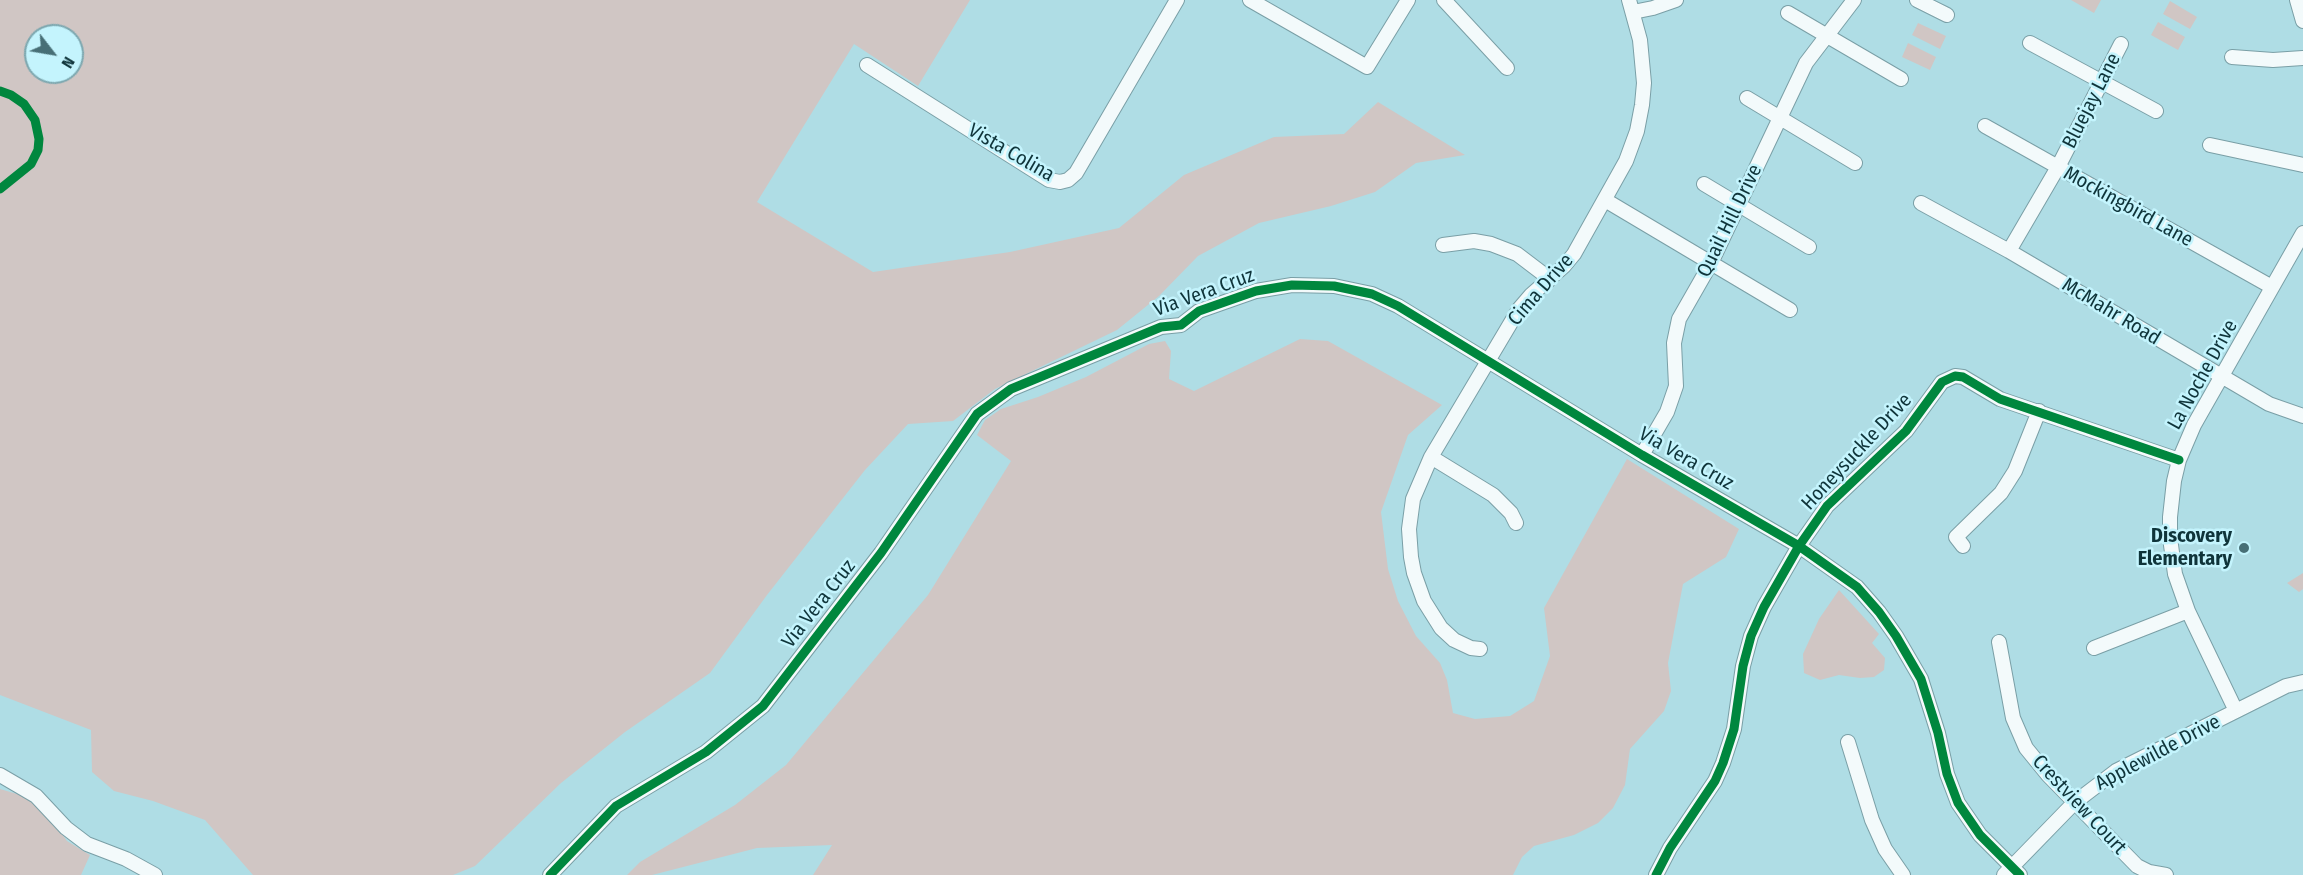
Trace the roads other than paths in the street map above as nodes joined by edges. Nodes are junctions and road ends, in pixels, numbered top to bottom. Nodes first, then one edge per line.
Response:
1 (1178, 0) edge
2 (1250, 0) edge
3 (1408, 0) edge
4 (1444, 0) edge
5 (1676, 0) edge
6 (1854, 0) edge
7 (1917, 0) edge
8 (2297, 0) edge
9 (1631, 6) edge
10 (1788, 13) dead end
11 (1947, 15) dead end
12 (2303, 21) edge
13 (1826, 34) junction
14 (2030, 43) dead end
15 (2121, 44) dead end
16 (2232, 57) dead end
17 (2303, 58) edge
18 (867, 65) dead end
19 (1507, 68) dead end
20 (1901, 79) dead end
21 (2101, 83) junction
22 (1747, 98) dead end
23 (2156, 111) dead end
24 (1780, 118) junction
25 (1985, 126) dead end
26 (2210, 145) dead end
27 (1855, 163) dead end
28 (2303, 165) edge
29 (2058, 167) junction
30 (1704, 184) dead end
31 (1605, 200) junction
32 (1922, 203) dead end
33 (1739, 205) junction
34 (2303, 233) edge
35 (1443, 245) dead end
36 (1809, 247) dead end
37 (2009, 251) junction
38 (1711, 263) junction
39 (1548, 281) junction
40 (2272, 287) junction
41 (1790, 310) dead end
42 (1488, 360) junction
43 (2222, 377) junction
44 (2039, 411) junction
45 (2303, 416) edge
46 (1642, 454) junction
47 (1431, 457) junction
48 (2179, 460) junction
49 (1516, 523) dead end
50 (1799, 546) junction
51 (1963, 546) dead end
52 (2187, 611) junction
53 (2000, 642) dead end
54 (2094, 648) dead end
55 (1480, 650) dead end
56 (2303, 682) edge
57 (2236, 711) junction
58 (1848, 742) dead end
59 (0, 775) edge
60 (2074, 803) junction
61 (2012, 872) edge
62 (155, 875) edge
63 (550, 875) edge
64 (1656, 875) edge
65 (1903, 875) edge
66 (2166, 875) edge

1 - 18 street, Vista Colina
2 - 3 street
4 - 19 street
5 - 9 street
6 - 13 street, Quail Hill Drive
7 - 11 street
8 - 12 street
9 - 31 street, Cima Drive
10 - 13 street
13 - 20 street
13 - 24 street, Quail Hill Drive
14 - 21 street
15 - 21 street, Bluejay Lane
16 - 17 street
21 - 23 street
21 - 29 street, Bluejay Lane
22 - 24 street
24 - 27 street
24 - 33 street, Quail Hill Drive
25 - 29 street, Mockingbird Lane
26 - 28 street
29 - 37 street, Bluejay Lane
29 - 40 street, Mockingbird Lane
30 - 33 street
31 - 38 street
31 - 39 street, Cima Drive
32 - 37 street, McMahr Road
33 - 36 street
33 - 38 street, Quail Hill Drive
34 - 40 street, La Noche Drive
35 - 39 street
37 - 43 street, McMahr Road
38 - 41 street
38 - 46 street, Quail Hill Drive
39 - 42 street, Cima Drive
40 - 43 street, La Noche Drive
42 - 46 street, Via Vera Cruz
42 - 47 street, Cima Drive
42 - 63 street, Via Vera Cruz
43 - 45 street, McMahr Road
43 - 48 street, La Noche Drive
44 - 48 street, Honeysuckle Drive
44 - 50 street, Honeysuckle Drive
44 - 51 street
46 - 50 street, Via Vera Cruz
47 - 49 street
47 - 55 street, Cima Drive
48 - 52 street, La Noche Drive
50 - 61 street, Via Vera Cruz
50 - 64 street, Honeysuckle Drive
52 - 54 street
52 - 57 street, La Noche Drive
53 - 60 street, Crestview Court
56 - 57 street, Applewilde Drive
57 - 60 street, Applewilde Drive
58 - 65 street
59 - 62 street
60 - 61 street, Applewilde Drive
60 - 66 street, Crestview Court

